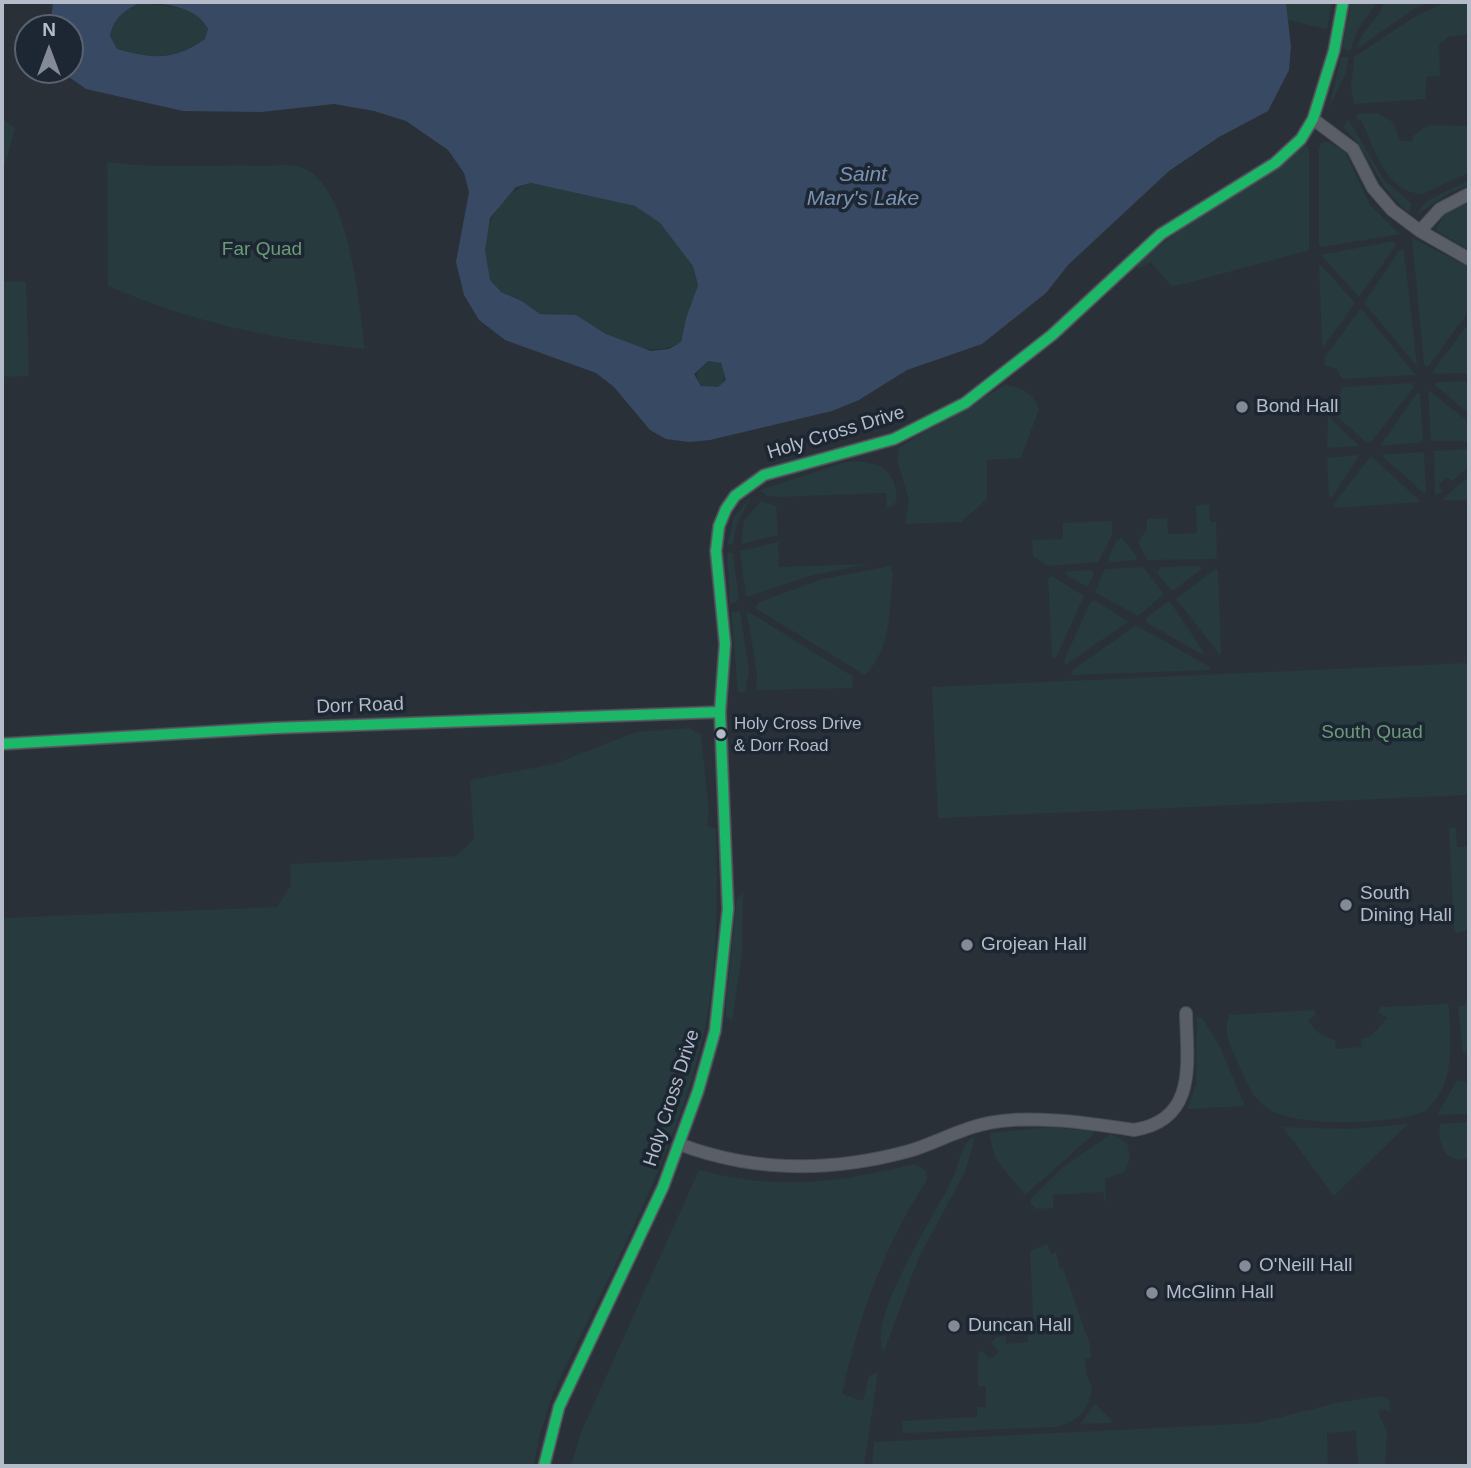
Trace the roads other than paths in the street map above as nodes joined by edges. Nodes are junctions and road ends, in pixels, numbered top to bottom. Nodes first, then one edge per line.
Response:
1 (1343, 2) edge
2 (1313, 119) junction
3 (1469, 194) edge
4 (1420, 231) junction
5 (1469, 259) edge
6 (720, 712) junction
7 (2, 744) edge
8 (1186, 1013) dead end
9 (679, 1144) junction
10 (544, 1466) edge

1 - 2 street, Holy Cross Drive
2 - 4 street
2 - 6 street, Holy Cross Drive
3 - 4 street
4 - 5 street
6 - 7 street, Dorr Road
6 - 9 street, Holy Cross Drive
8 - 9 street
9 - 10 street, Holy Cross Drive

